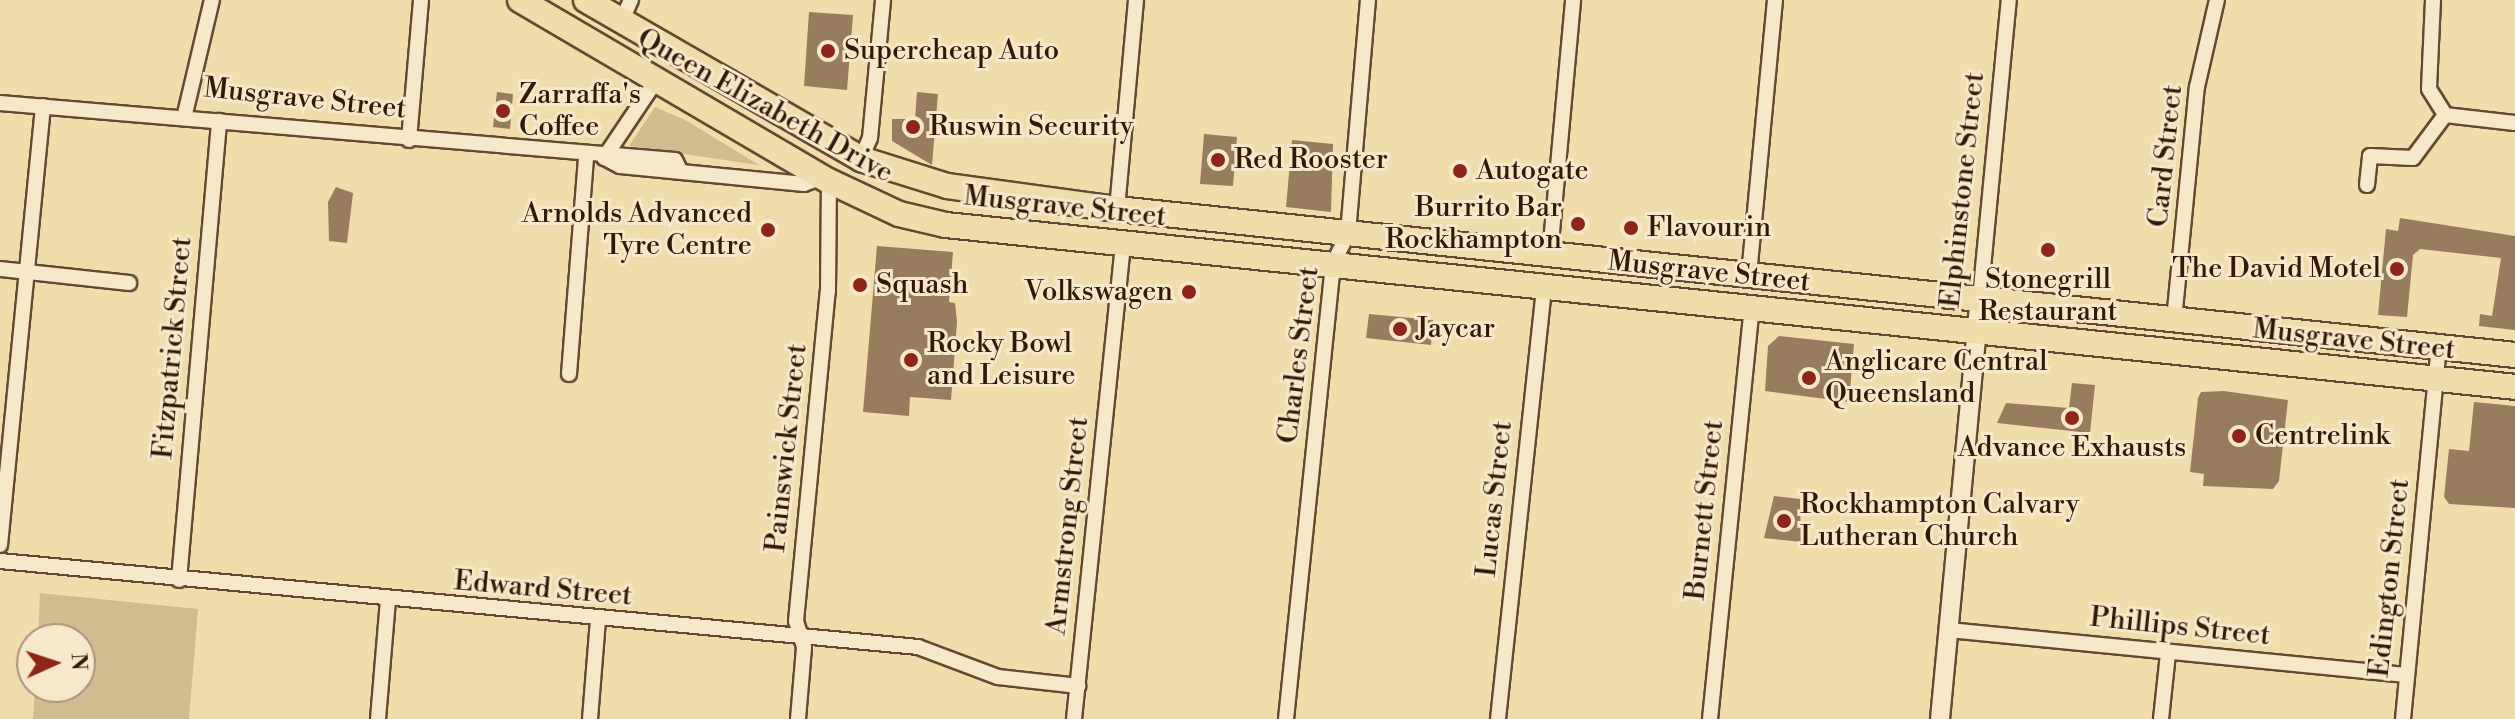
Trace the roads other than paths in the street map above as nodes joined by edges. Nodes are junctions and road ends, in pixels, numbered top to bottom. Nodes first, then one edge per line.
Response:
1 (212, 0) edge
2 (421, 0) edge
3 (520, 0) edge
4 (586, 0) edge
5 (883, 0) edge
6 (1136, 0) edge
7 (1368, 0) edge
8 (1573, 0) edge
9 (1775, 0) edge
10 (2009, 0) edge
11 (2217, 0) edge
12 (2433, 0) edge
13 (626, 10) edge
14 (655, 82) junction
15 (0, 103) edge
16 (43, 106) junction
17 (2445, 115) junction
18 (184, 118) junction
19 (219, 121) junction
20 (2515, 123) edge
21 (409, 140) junction
22 (586, 156) junction
23 (604, 158) junction
24 (861, 159) junction
25 (906, 178) joint
26 (826, 179) junction
27 (2367, 185) dead end
28 (1117, 209) junction
29 (899, 214) joint
30 (1348, 233) junction
31 (1123, 242) junction
32 (1550, 254) junction
33 (1333, 264) junction
34 (0, 269) edge
35 (28, 272) junction
36 (1749, 275) junction
37 (129, 283) dead end
38 (1544, 285) junction
39 (1980, 299) junction
40 (1752, 306) junction
41 (2174, 320) junction
42 (1977, 332) junction
43 (2439, 347) junction
44 (2515, 355) edge
45 (569, 374) dead end
46 (2436, 379) junction
47 (2515, 387) edge
48 (0, 545) edge
49 (0, 561) edge
50 (179, 580) junction
51 (388, 601) junction
52 (598, 620) junction
53 (1948, 630) junction
54 (800, 637) junction
55 (2168, 653) junction
56 (2407, 675) junction
57 (1078, 686) junction
58 (378, 719) edge
59 (590, 719) edge
60 (798, 719) edge
61 (1074, 719) edge
62 (1286, 719) edge
63 (1498, 719) edge
64 (1710, 719) edge
65 (1940, 719) edge
66 (2161, 719) edge
67 (2403, 719) edge

1 - 18 street
2 - 21 street
3 - 14 main road, Queen Elizabeth Drive
4 - 13 main road, Queen Elizabeth Drive
5 - 24 street
6 - 28 street
7 - 30 street, Charles Street
8 - 32 street
9 - 36 street
10 - 39 street, Elphinstone Street
11 - 41 street, Card Street
12 - 17 street
13 - 24 main road, Queen Elizabeth Drive
14 - 23 street
14 - 26 main road, Queen Elizabeth Drive
15 - 16 street, Musgrave Street
16 - 18 street, Musgrave Street
16 - 35 street
17 - 20 street
17 - 27 street
18 - 19 street, Musgrave Street
19 - 21 street, Musgrave Street
19 - 50 street, Fitzpatrick Street
21 - 22 street, Musgrave Street
22 - 23 street, Musgrave Street
22 - 45 street
23 - 26 street, Musgrave Street
24 - 25 main road, Queen Elizabeth Drive
25 - 28 main road, Musgrave Street
26 - 29 main road, Queen Elizabeth Drive
26 - 54 street, Painswick Street
28 - 30 main road, Musgrave Street
29 - 31 main road, Musgrave Street
30 - 32 main road, Musgrave Street
30 - 33 street, Charles Street
31 - 33 main road, Musgrave Street
31 - 57 street, Armstrong Street
32 - 36 main road, Musgrave Street
33 - 38 main road, Musgrave Street
33 - 62 street, Charles Street
34 - 35 street
35 - 37 street
35 - 48 street
36 - 39 main road, Musgrave Street
38 - 40 main road, Musgrave Street
38 - 63 street, Lucas Street
39 - 41 main road, Musgrave Street
39 - 42 street, Elphinstone Street
40 - 42 main road, Musgrave Street
40 - 64 street, Burnett Street
41 - 43 main road, Musgrave Street
42 - 46 main road, Musgrave Street
42 - 53 street, Elphinstone Street
43 - 44 main road, Musgrave Street
43 - 46 street, Edington Street
46 - 47 main road, Musgrave Street
46 - 56 street, Edington Street
49 - 50 street, Edward Street
50 - 51 street, Edward Street
51 - 52 street, Edward Street
51 - 58 street
52 - 54 street, Edward Street
52 - 59 street
53 - 55 street, Phillips Street
53 - 65 street, Elphinstone Street
54 - 57 street, Edward Street
54 - 60 street, Painswick Street
55 - 56 street, Phillips Street
55 - 66 street
56 - 67 street, Edington Street
57 - 61 street, Armstrong Street

